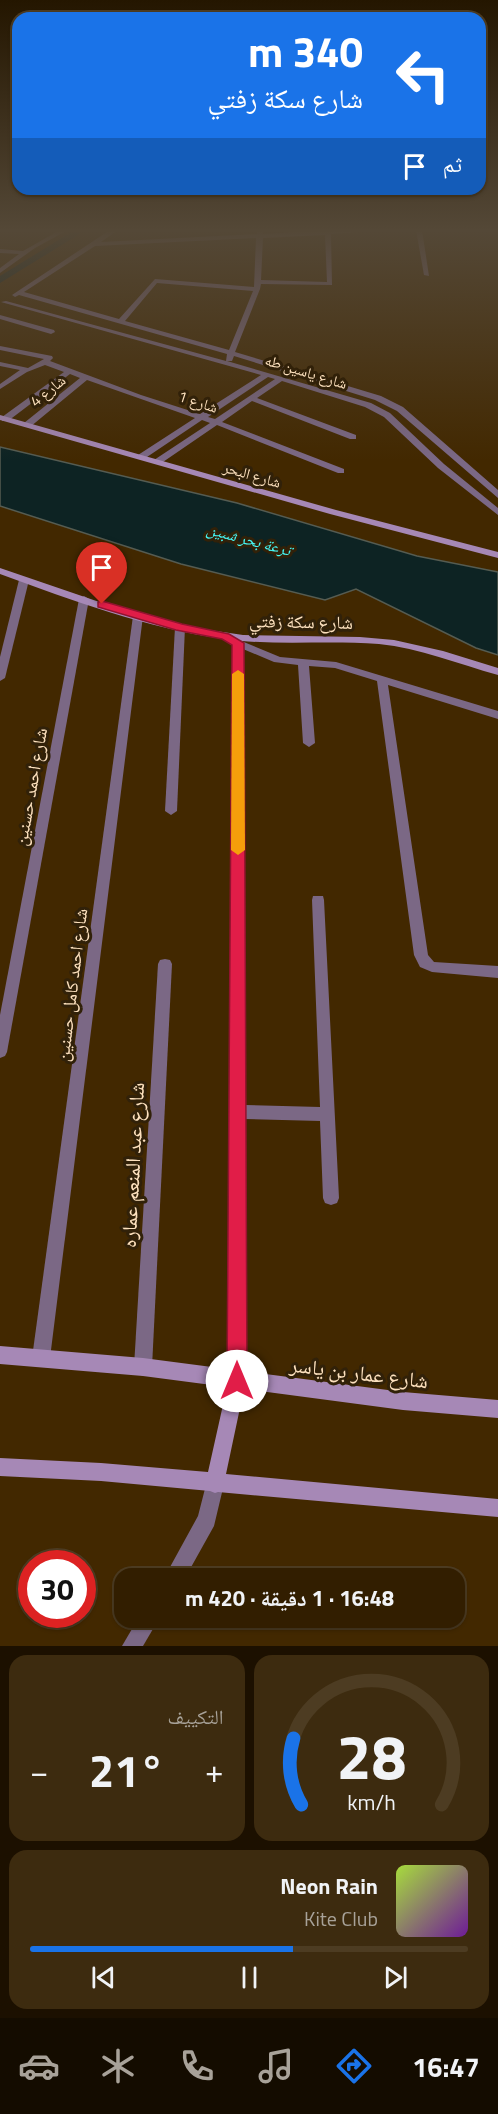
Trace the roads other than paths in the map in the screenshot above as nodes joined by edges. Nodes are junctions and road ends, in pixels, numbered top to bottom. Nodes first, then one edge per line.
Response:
1 (35, 307) edge
2 (45, 307) edge
3 (133, 307) edge
4 (249, 307) edge
5 (0, 317) edge
6 (120, 323) junction
7 (51, 332) dead end
8 (162, 334) junction
9 (152, 342) junction
10 (0, 348) edge
11 (12, 349) junction
12 (231, 353) junction
13 (0, 357) edge
14 (45, 362) junction
15 (227, 363) junction
16 (0, 364) edge
17 (25, 370) junction
18 (68, 372) junction
19 (267, 374) junction
20 (85, 378) junction
21 (282, 378) junction
22 (0, 387) edge
23 (251, 398) junction
24 (3, 418) edge
25 (208, 419) junction
26 (27, 425) junction
27 (353, 437) dead end
28 (141, 457) junction
29 (157, 462) junction
30 (341, 471) dead end
31 (498, 495) edge
32 (498, 512) edge
33 (498, 555) edge
34 (0, 571) edge
35 (24, 580) junction
36 (84, 599) junction
37 (138, 616) junction
38 (180, 627) junction
39 (225, 636) junction
40 (238, 643) junction
41 (303, 662) junction
42 (498, 672) edge
43 (0, 678) edge
44 (382, 678) junction
45 (498, 715) edge
46 (309, 743) dead end
47 (171, 811) dead end
48 (318, 900) dead end
49 (165, 964) dead end
50 (498, 972) edge
51 (0, 1052) edge
52 (237, 1112) junction
53 (327, 1114) junction
54 (331, 1198) dead end
55 (0, 1355) edge
56 (41, 1358) junction
57 (143, 1367) junction
58 (237, 1381) junction
59 (498, 1409) edge
60 (0, 1467) edge
61 (215, 1484) junction
62 (498, 1508) edge
63 (180, 1568) edge
64 (143, 1628) edge
65 (132, 1646) edge

1 - 9 street, شارع ياسين طه
2 - 6 street, شارع ياسين طه
3 - 6 street
4 - 12 street
5 - 7 street
6 - 8 street, شارع ياسين طه
8 - 9 street
8 - 12 street, شارع ياسين طه
9 - 15 street, شارع ياسين طه
10 - 11 street
11 - 13 street
11 - 14 street, شارع 1
12 - 15 street
12 - 31 street, شارع ياسين طه
14 - 17 street
14 - 18 street, شارع 1
15 - 19 street, شارع ياسين طه
16 - 17 street
17 - 22 street
18 - 20 street, شارع 1
18 - 24 street
19 - 21 street, شارع ياسين طه
19 - 25 street
20 - 25 street, شارع 1
20 - 26 street, شارع 4
21 - 23 street
21 - 32 street, شارع ياسين طه
23 - 25 street
23 - 27 street
24 - 26 street, شارع البحر
25 - 28 street
25 - 29 street
25 - 30 street, شارع 1
26 - 28 street, شارع البحر
28 - 29 street, شارع البحر
29 - 33 street, شارع البحر
34 - 35 street, شارع سكة زفتي
35 - 36 street, شارع سكة زفتي
35 - 43 street
36 - 37 street, شارع سكة زفتي
36 - 51 street, شارع احمد حسنين
37 - 38 street, شارع سكة زفتي
37 - 56 street, شارع احمد كامل حسنين
38 - 39 street, شارع سكة زفتي
38 - 47 street
39 - 40 street
39 - 42 street, شارع سكة زفتي
40 - 41 street
40 - 52 street
41 - 44 street
41 - 46 street
44 - 45 street
44 - 50 street
48 - 53 street
49 - 57 street, شارع عبد المنعم عماره
52 - 53 street
52 - 58 street
53 - 54 street
55 - 56 street, شارع عمار بن ياسر
56 - 57 street, شارع عمار بن ياسر
57 - 58 street, شارع عمار بن ياسر
58 - 59 street, شارع عمار بن ياسر
58 - 61 street
60 - 61 street
61 - 62 street
61 - 63 street
64 - 65 street

